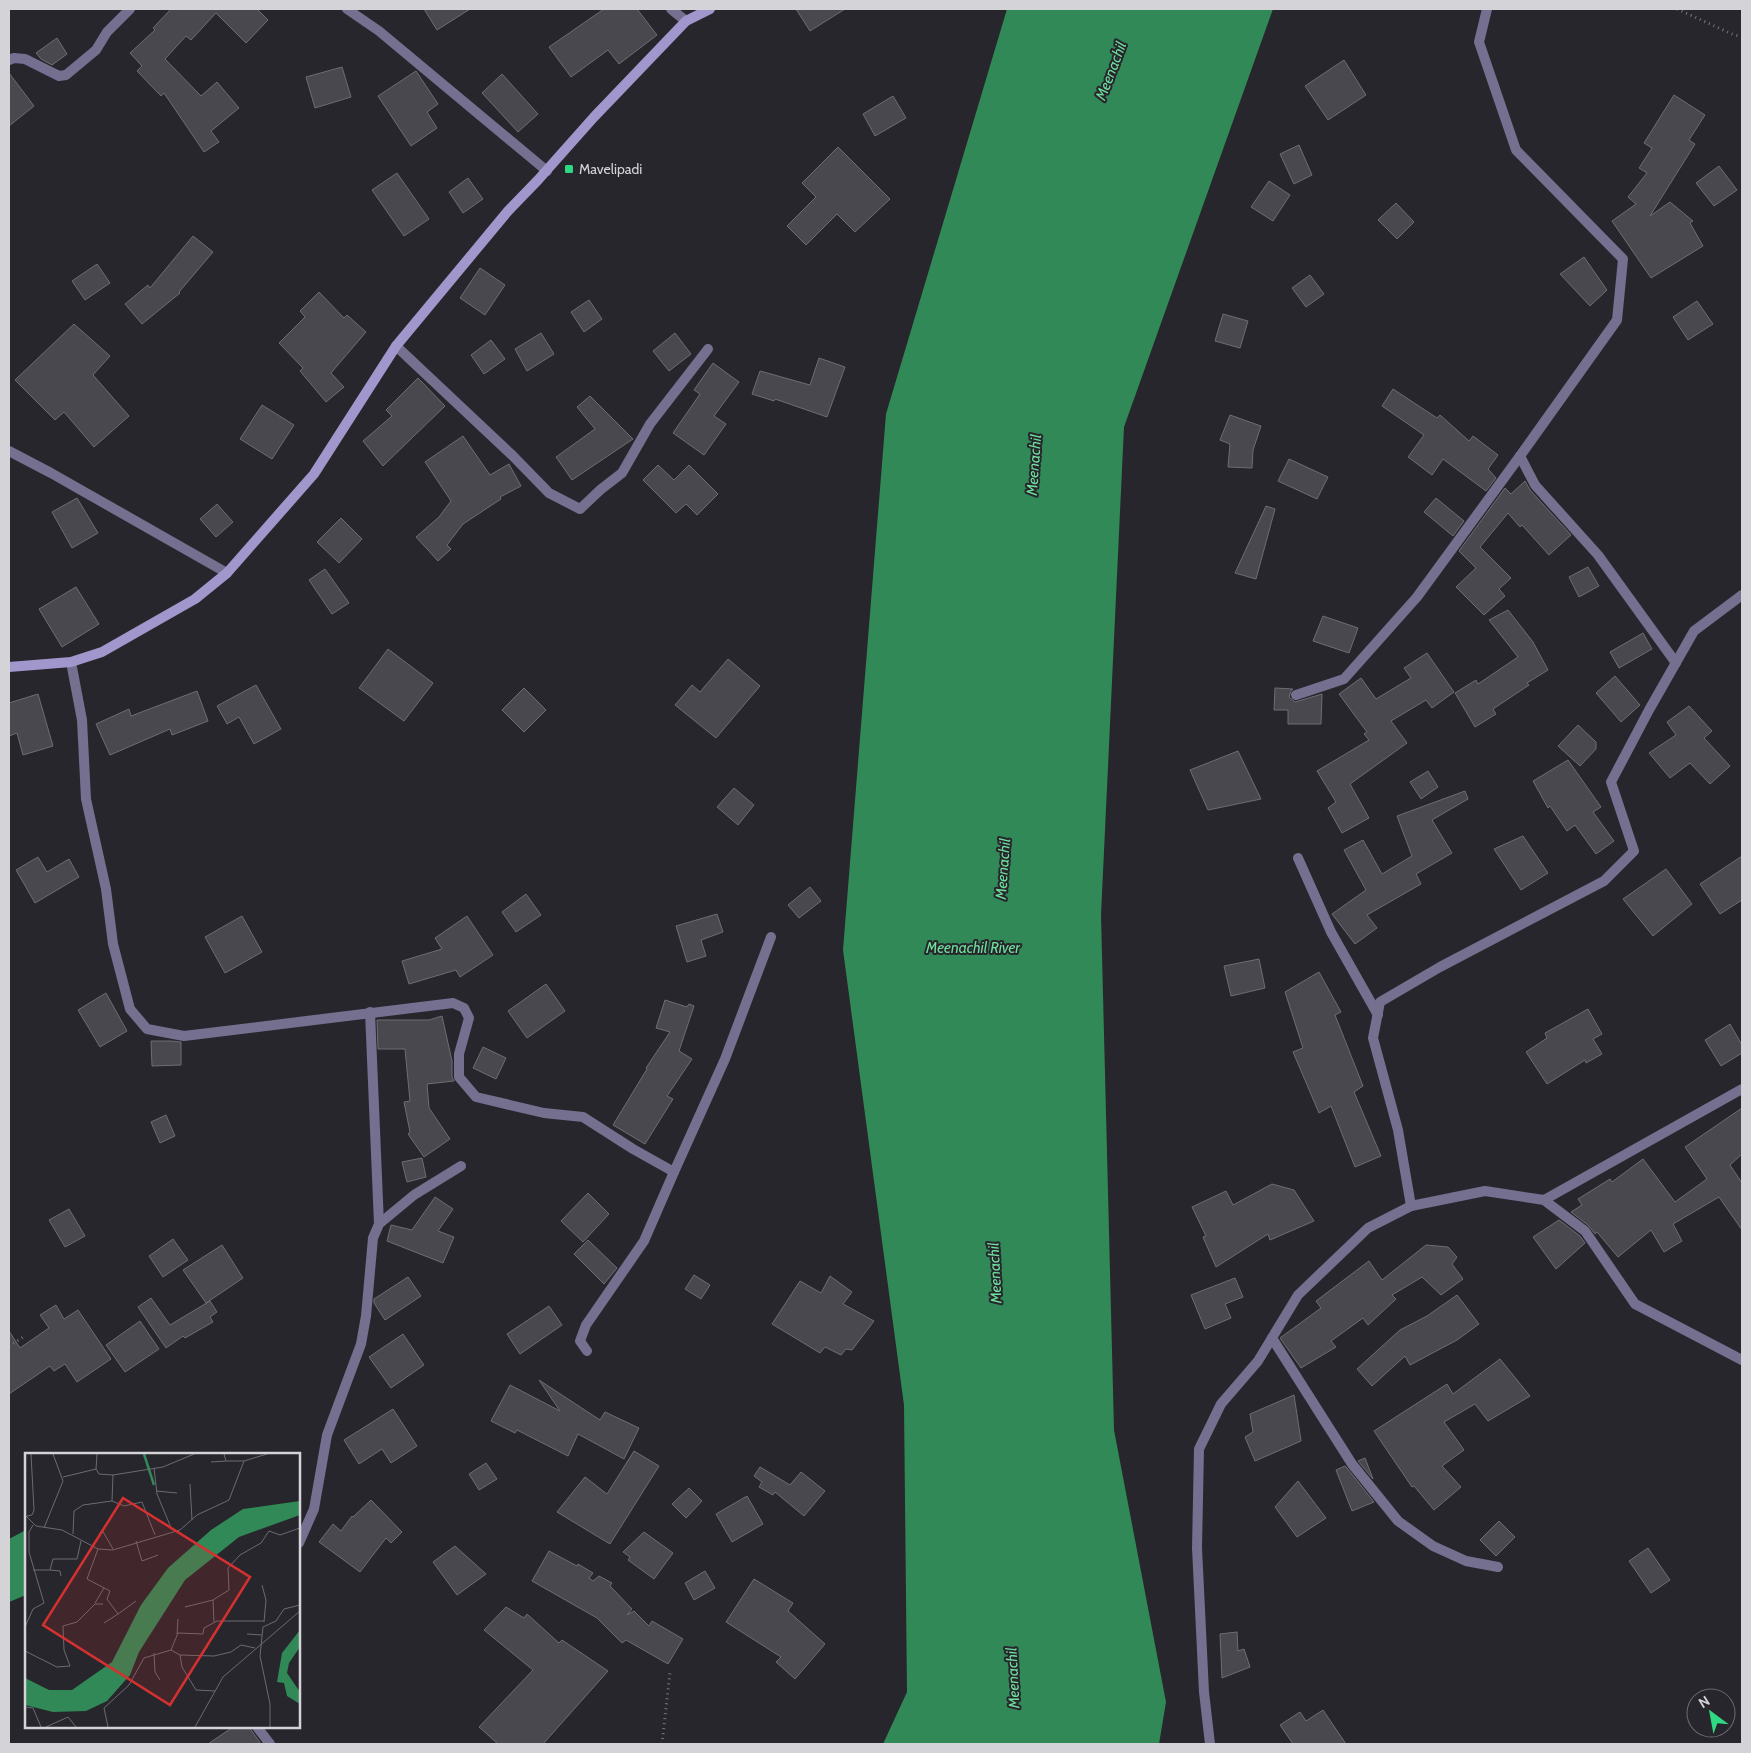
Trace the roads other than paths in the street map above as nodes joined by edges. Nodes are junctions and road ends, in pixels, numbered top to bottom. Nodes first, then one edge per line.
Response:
1 (130, 9) edge
2 (347, 9) edge
3 (672, 9) edge
4 (710, 9) edge
5 (1487, 9) edge
6 (686, 21) junction
7 (9, 60) edge
8 (547, 171) junction
9 (396, 346) junction
10 (708, 349) dead end
11 (9, 451) edge
12 (1520, 456) junction
13 (227, 573) junction
14 (1742, 595) edge
15 (71, 662) junction
16 (1676, 663) junction
17 (9, 667) edge
18 (1296, 695) dead end
19 (1298, 858) dead end
20 (771, 937) dead end
21 (370, 1012) junction
22 (1378, 1015) junction
23 (1742, 1089) edge
24 (461, 1166) dead end
25 (674, 1172) junction
26 (1544, 1200) junction
27 (1411, 1206) junction
28 (379, 1224) junction
29 (1272, 1338) junction
30 (587, 1351) dead end
31 (1742, 1360) edge
32 (300, 1541) edge
33 (1498, 1567) dead end
34 (258, 1728) edge
35 (270, 1744) edge
36 (1210, 1744) edge

1 - 7 street
2 - 8 street
3 - 6 street
4 - 6 main road
5 - 12 street
6 - 8 main road
8 - 9 main road
9 - 10 street
9 - 13 main road
11 - 13 street
12 - 16 street
12 - 18 street
13 - 15 main road
14 - 16 street
15 - 17 main road
15 - 21 street
16 - 22 street
19 - 22 street
20 - 25 street
21 - 25 street
21 - 28 street
22 - 27 street
23 - 26 street
24 - 28 street
25 - 30 street
26 - 27 street
26 - 31 street
27 - 29 street
28 - 32 street
29 - 33 street
29 - 36 street
34 - 35 street

